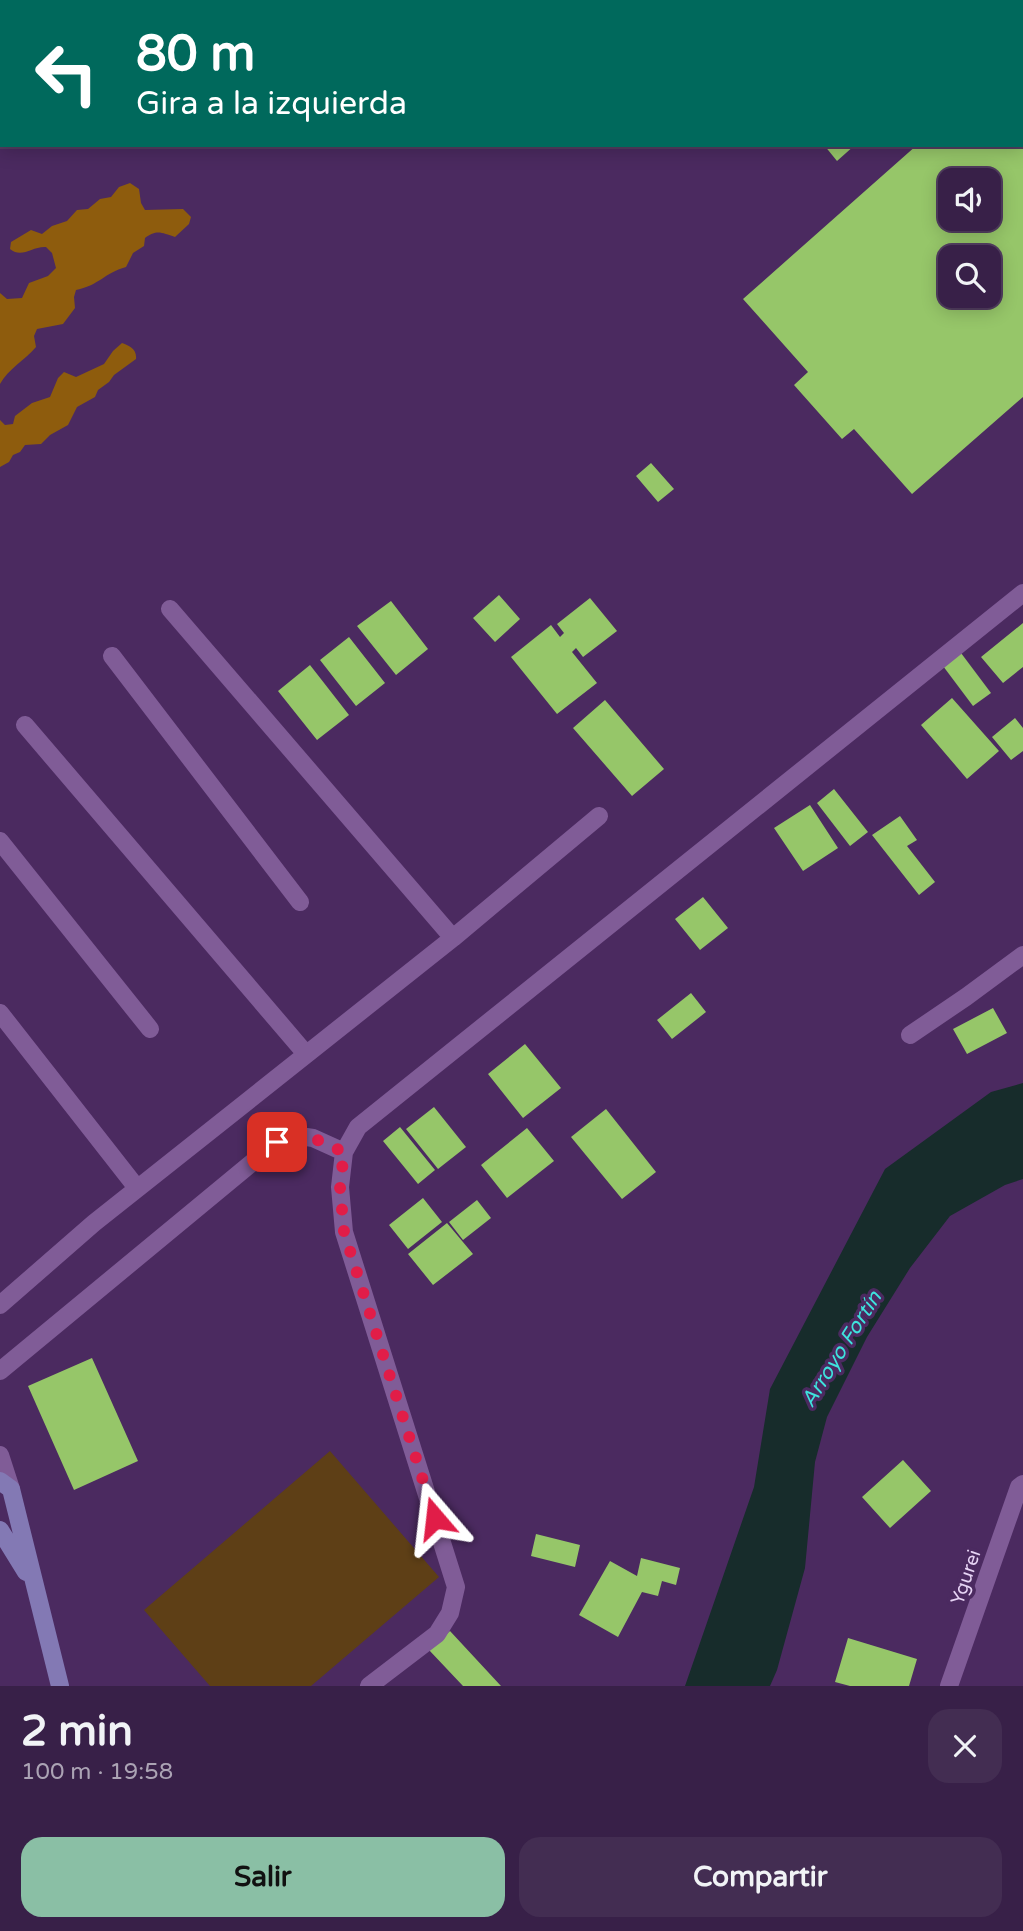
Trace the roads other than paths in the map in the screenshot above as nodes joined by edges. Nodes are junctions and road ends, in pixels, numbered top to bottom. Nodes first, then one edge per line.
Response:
1 (1023, 593) edge
2 (170, 609) dead end
3 (112, 656) dead end
4 (25, 725) dead end
5 (599, 816) dead end
6 (0, 841) edge
7 (300, 902) dead end
8 (453, 938) junction
9 (1023, 955) edge
10 (0, 1013) edge
11 (150, 1029) dead end
12 (910, 1035) dead end
13 (306, 1054) junction
14 (344, 1152) junction
15 (137, 1188) junction
16 (0, 1305) edge
17 (0, 1371) edge
18 (0, 1455) edge
19 (5, 1485) edge
20 (1022, 1487) edge
21 (0, 1530) edge
22 (36, 1588) junction
23 (60, 1686) edge
24 (369, 1686) edge
25 (949, 1686) edge

1 - 14 street
2 - 8 street
3 - 7 street
4 - 13 street
5 - 8 street
6 - 11 street
8 - 13 street
9 - 12 street
10 - 15 street
13 - 15 street
14 - 17 street
14 - 24 street
15 - 16 street
18 - 19 street
19 - 22 main road
20 - 25 street, Ygurei
21 - 22 main road
22 - 23 main road

